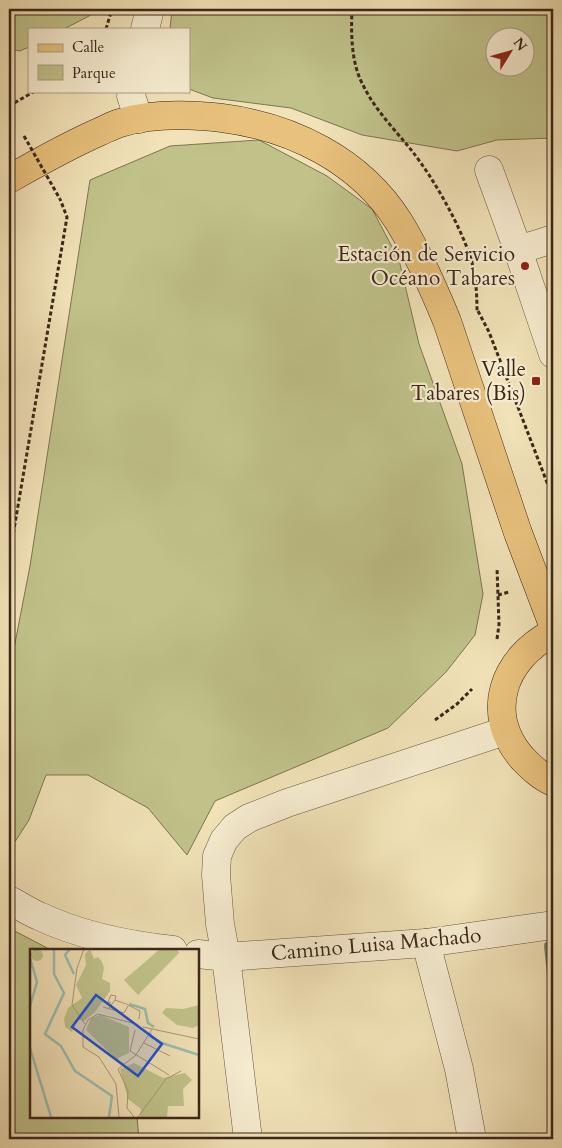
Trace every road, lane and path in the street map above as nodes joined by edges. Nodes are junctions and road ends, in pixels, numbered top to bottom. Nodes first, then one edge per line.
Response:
1 (112, 9) edge
2 (150, 9) edge
3 (352, 9) edge
4 (106, 28) edge
5 (145, 28) edge
6 (33, 92) edge
7 (132, 92) edge
8 (9, 106) edge
9 (9, 113) edge
10 (139, 119) junction
11 (14, 121) dead end
12 (24, 136) dead end
13 (489, 170) dead end
14 (9, 179) edge
15 (553, 239) edge
16 (518, 250) junction
17 (553, 354) edge
18 (553, 498) edge
19 (9, 559) edge
20 (498, 595) dead end
21 (553, 625) edge
22 (553, 633) edge
23 (496, 643) dead end
24 (476, 685) dead end
25 (505, 730) junction
26 (414, 760) junction
27 (553, 782) edge
28 (9, 900) edge
29 (553, 924) edge
30 (426, 943) junction
31 (163, 949) edge
32 (199, 954) edge
33 (226, 957) junction
34 (248, 1139) edge
35 (472, 1139) edge

1 - 4 path
2 - 5 street
3 - 18 path
6 - 8 path
7 - 10 street
9 - 11 path
10 - 14 main road
10 - 21 main road
12 - 19 path, bridge
13 - 16 street
15 - 16 street
16 - 17 street
20 - 23 path
22 - 25 main road
24 - 26 path
25 - 26 street
25 - 27 main road
26 - 33 street
28 - 31 street
29 - 30 street, Camino Luisa Machado
30 - 33 street, Camino Luisa Machado
30 - 35 street
32 - 33 street, Camino Luisa Machado
33 - 34 street

